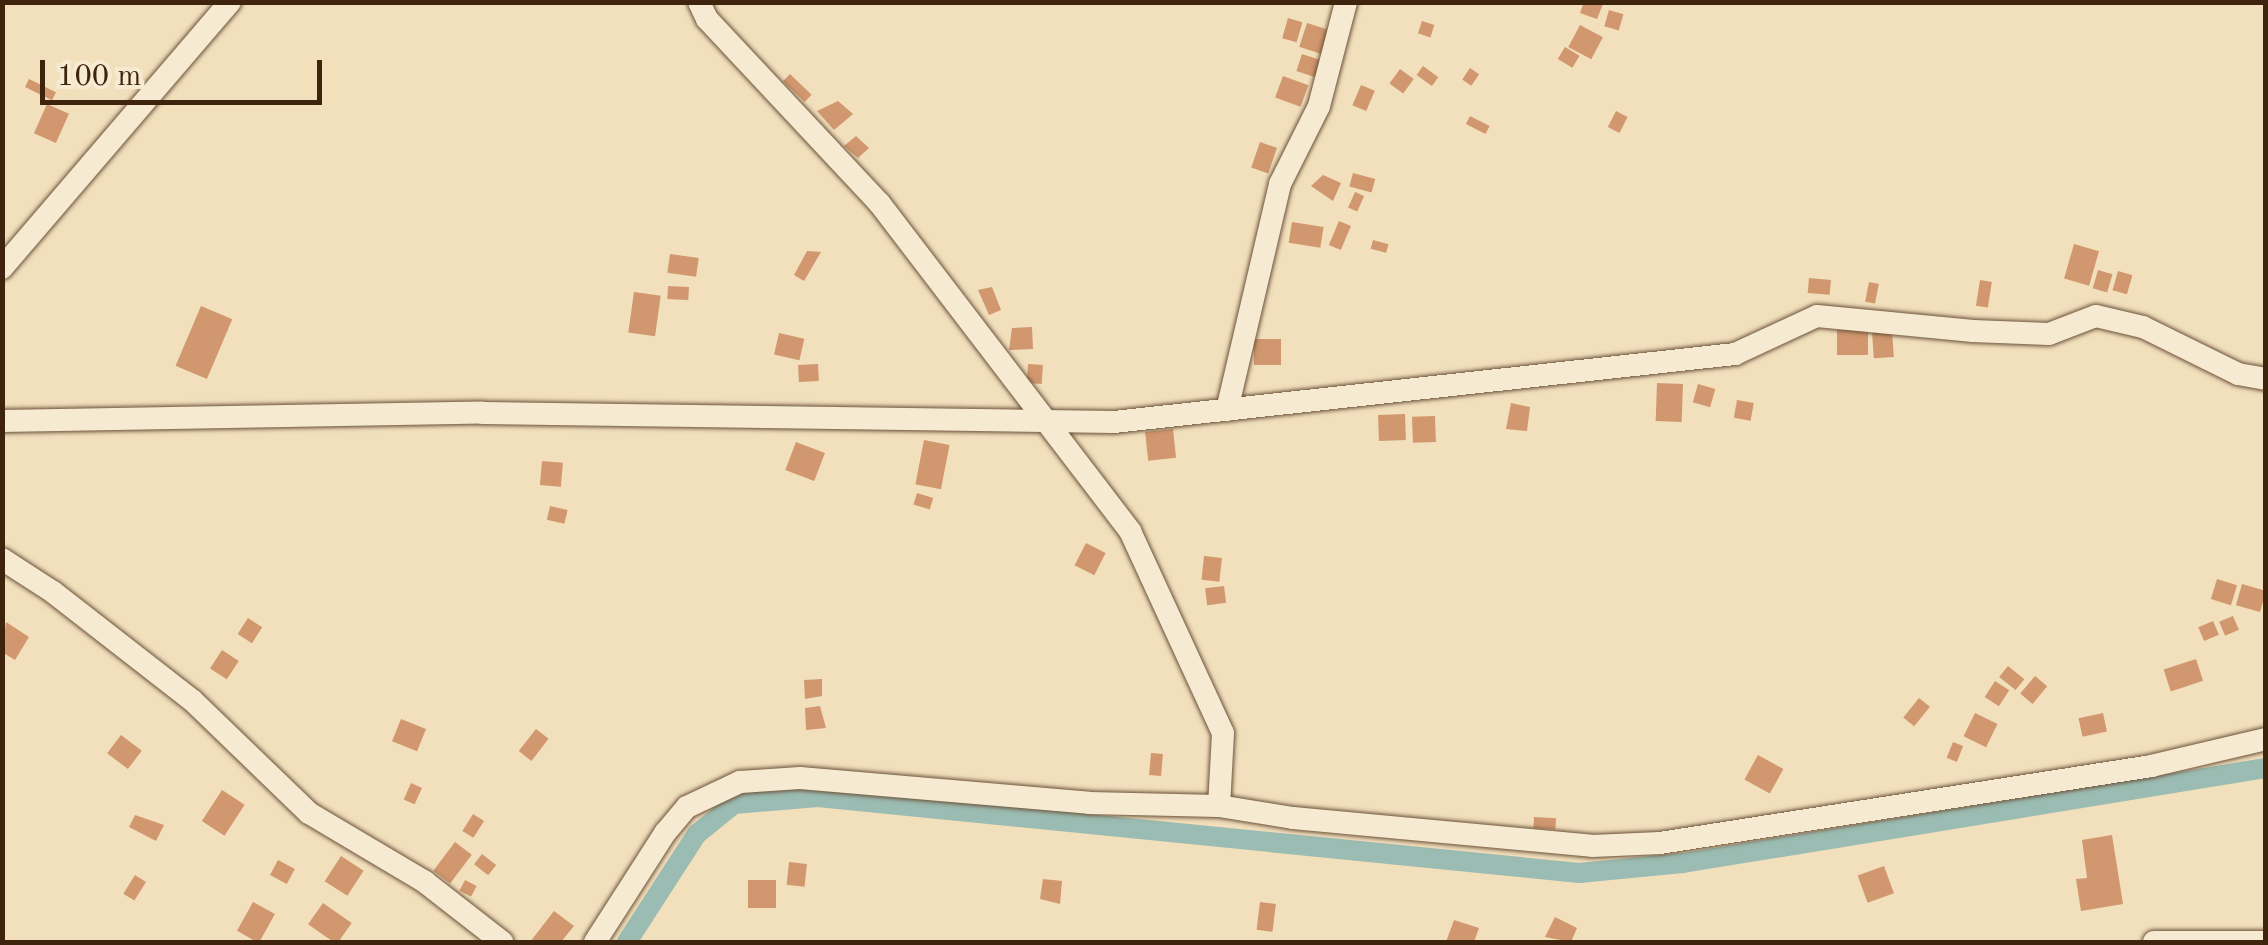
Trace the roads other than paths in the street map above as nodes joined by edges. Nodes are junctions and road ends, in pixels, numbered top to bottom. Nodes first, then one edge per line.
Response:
1 (230, 2) edge
2 (699, 2) edge
3 (1346, 2) edge
4 (2, 268) edge
5 (2266, 378) edge
6 (1227, 410) junction
7 (2, 421) edge
8 (1050, 422) junction
9 (2, 559) edge
10 (2266, 739) edge
11 (1219, 806) junction
12 (502, 942) edge
13 (595, 942) edge
14 (2154, 942) edge
15 (2266, 942) edge

1 - 4 street
2 - 8 street
3 - 6 street
5 - 6 street
6 - 8 street
7 - 8 street
8 - 11 street
9 - 12 street
10 - 11 street
11 - 13 street
14 - 15 street

